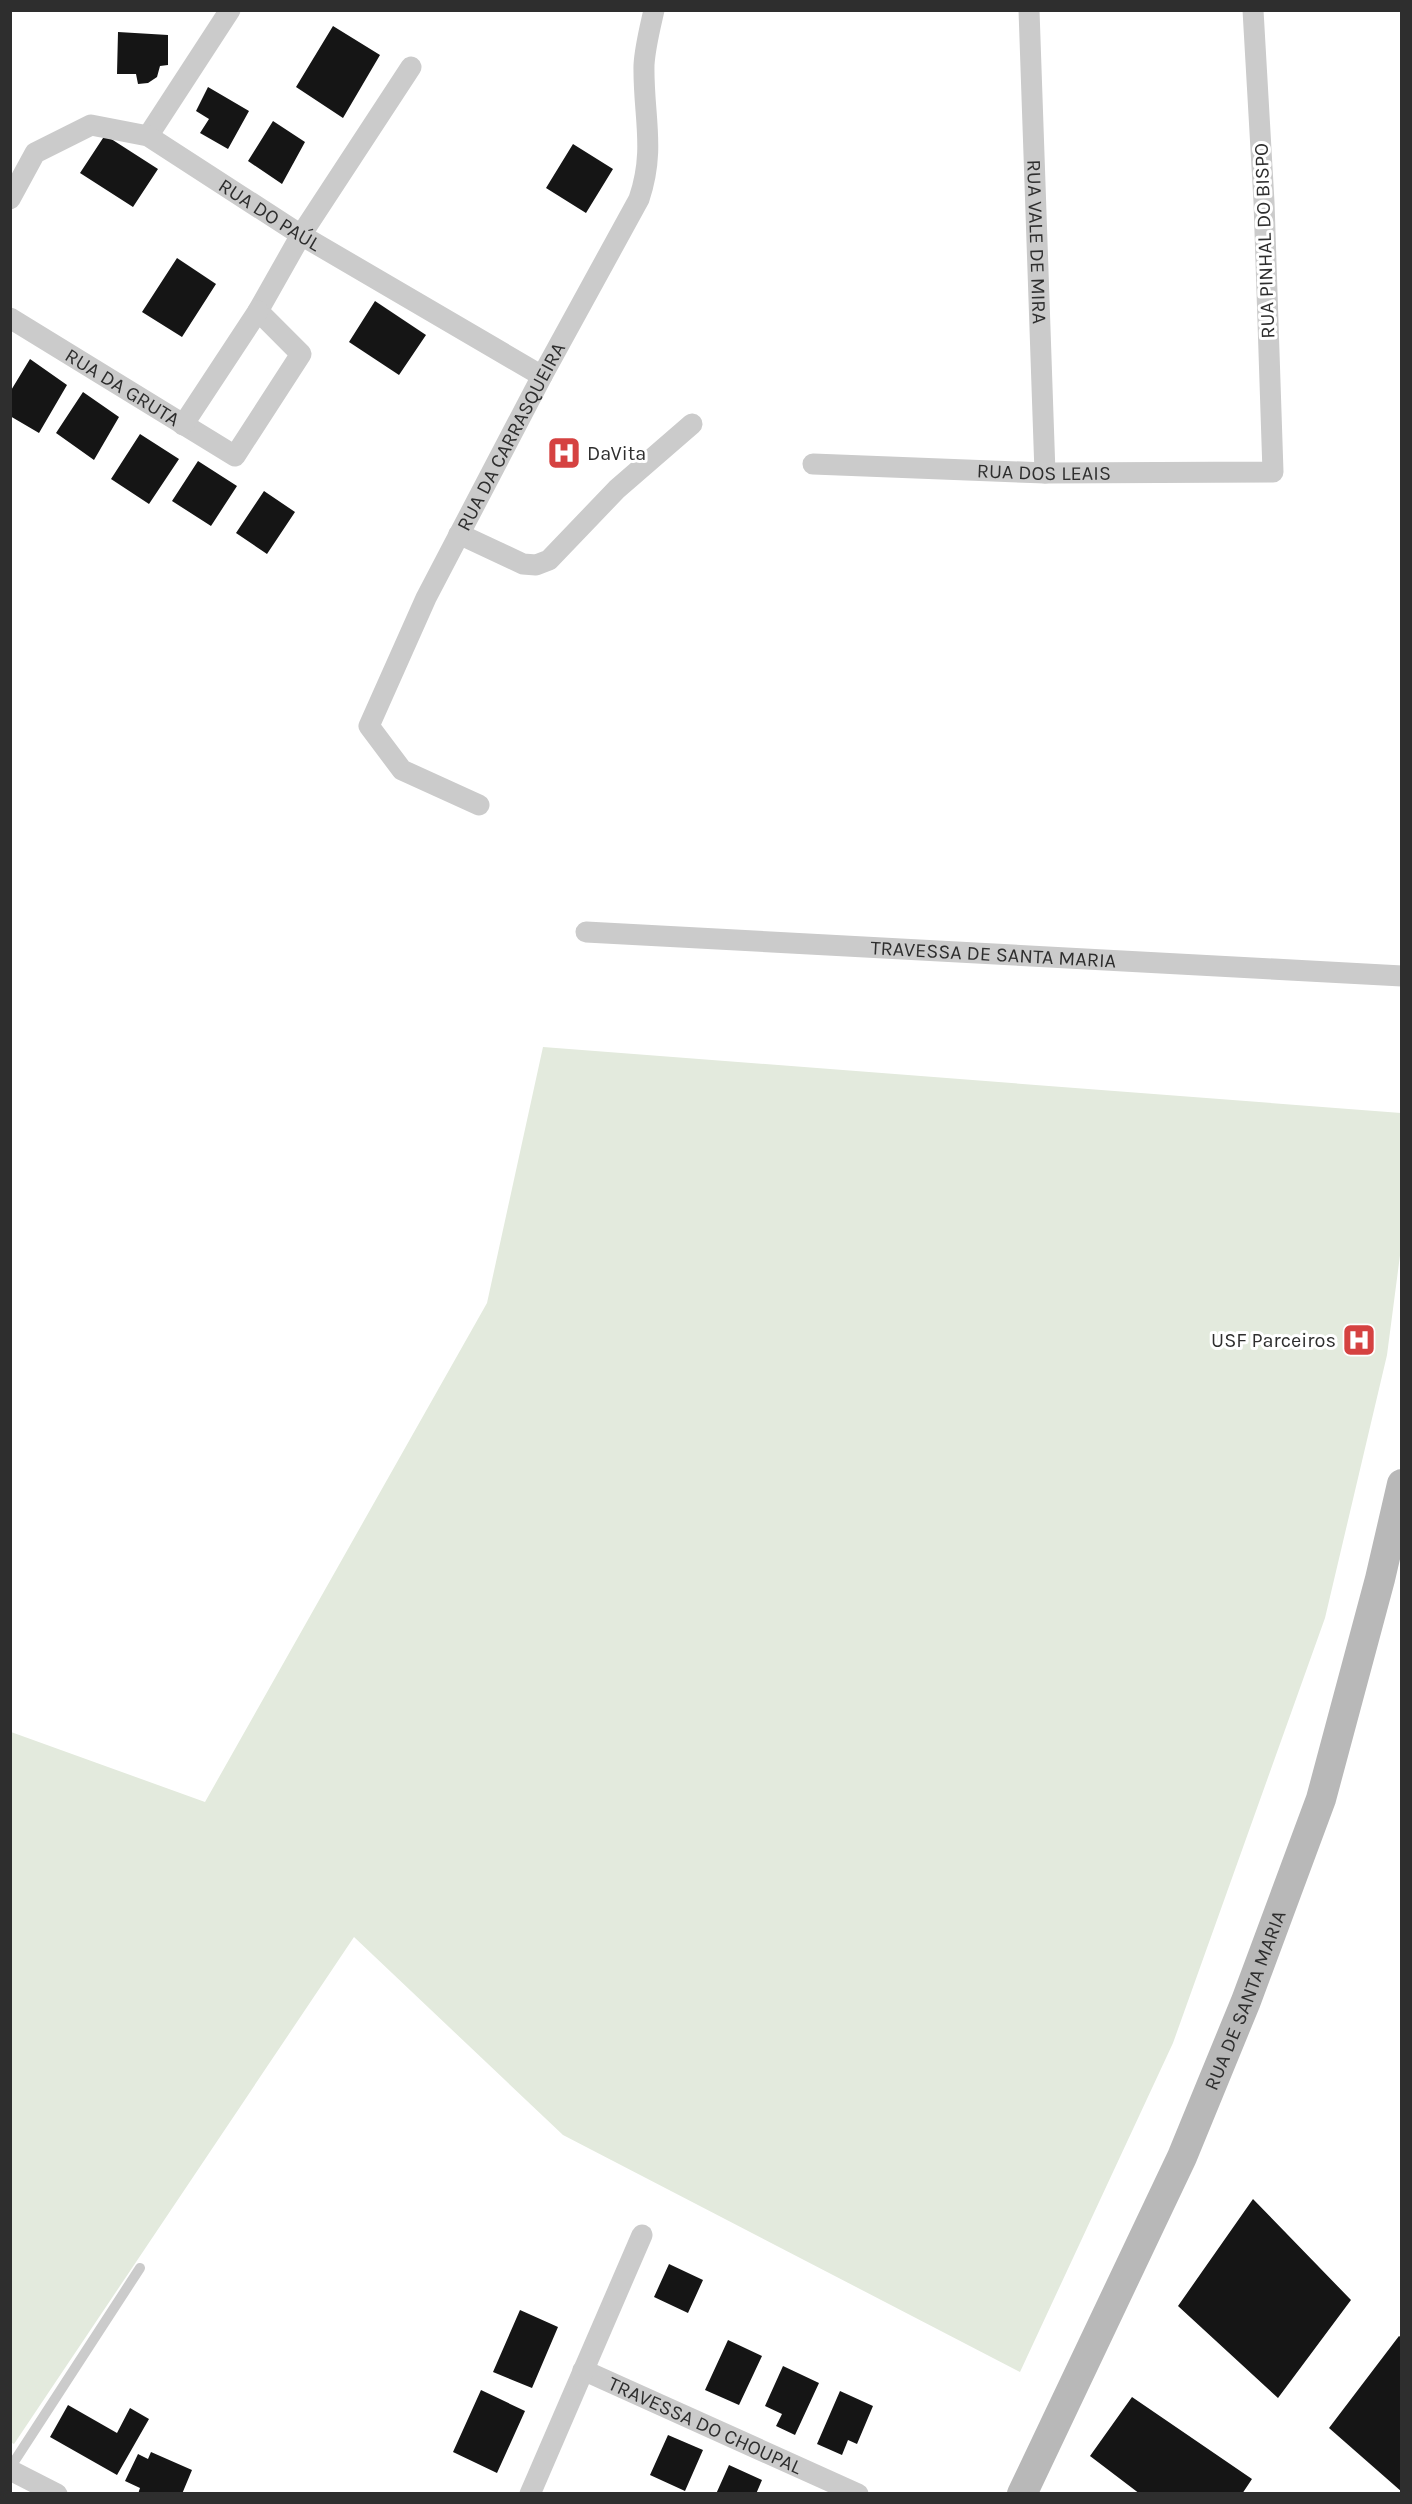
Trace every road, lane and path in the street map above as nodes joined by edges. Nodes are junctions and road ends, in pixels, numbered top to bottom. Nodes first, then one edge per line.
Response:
1 (230, 10) edge
2 (654, 10) edge
3 (1029, 10) edge
4 (1253, 10) edge
5 (411, 67) dead end
6 (148, 136) junction
7 (10, 199) edge
8 (301, 235) junction
9 (258, 310) junction
10 (10, 318) edge
11 (542, 376) junction
12 (692, 424) dead end
13 (183, 425) junction
14 (813, 464) dead end
15 (1273, 472) joint
16 (1045, 473) junction
17 (459, 534) junction
18 (479, 805) dead end
19 (586, 932) dead end
20 (1401, 976) edge
21 (1401, 1484) edge
22 (1398, 1521) edge
23 (1391, 1574) edge
24 (642, 2235) dead end
25 (140, 2268) dead end
26 (583, 2370) junction
27 (10, 2469) edge
28 (57, 2493) edge
29 (530, 2493) edge
30 (858, 2493) edge
31 (1022, 2493) edge

1 - 6 street
2 - 11 street, RUA DA CARRASQUEIRA
3 - 16 street, RUA VALE DE MIRA
4 - 15 street, RUA PINHAL DO BISPO
5 - 8 street
6 - 7 street, RUA DO PAÚL
6 - 8 street, RUA DO PAÚL
8 - 9 street
8 - 11 street, RUA DO PAÚL
9 - 13 street
9 - 13 street, RUA DA GRUTA
10 - 13 street, RUA DA GRUTA
11 - 17 street, RUA DA CARRASQUEIRA
12 - 17 street
14 - 16 street, RUA DOS LEAIS
15 - 16 street, RUA DOS LEAIS
17 - 18 street, RUA DA CARRASQUEIRA
19 - 20 street, TRAVESSA DE SANTA MARIA
21 - 22 street, RUA DE SANTA MARIA
22 - 23 street, RUA DE SANTA MARIA
23 - 31 street, RUA DE SANTA MARIA
24 - 26 street, TRAVESSA DO CHOUPAL
25 - 27 lane
26 - 29 street, TRAVESSA DO CHOUPAL
26 - 30 street, TRAVESSA DO CHOUPAL
27 - 28 street

